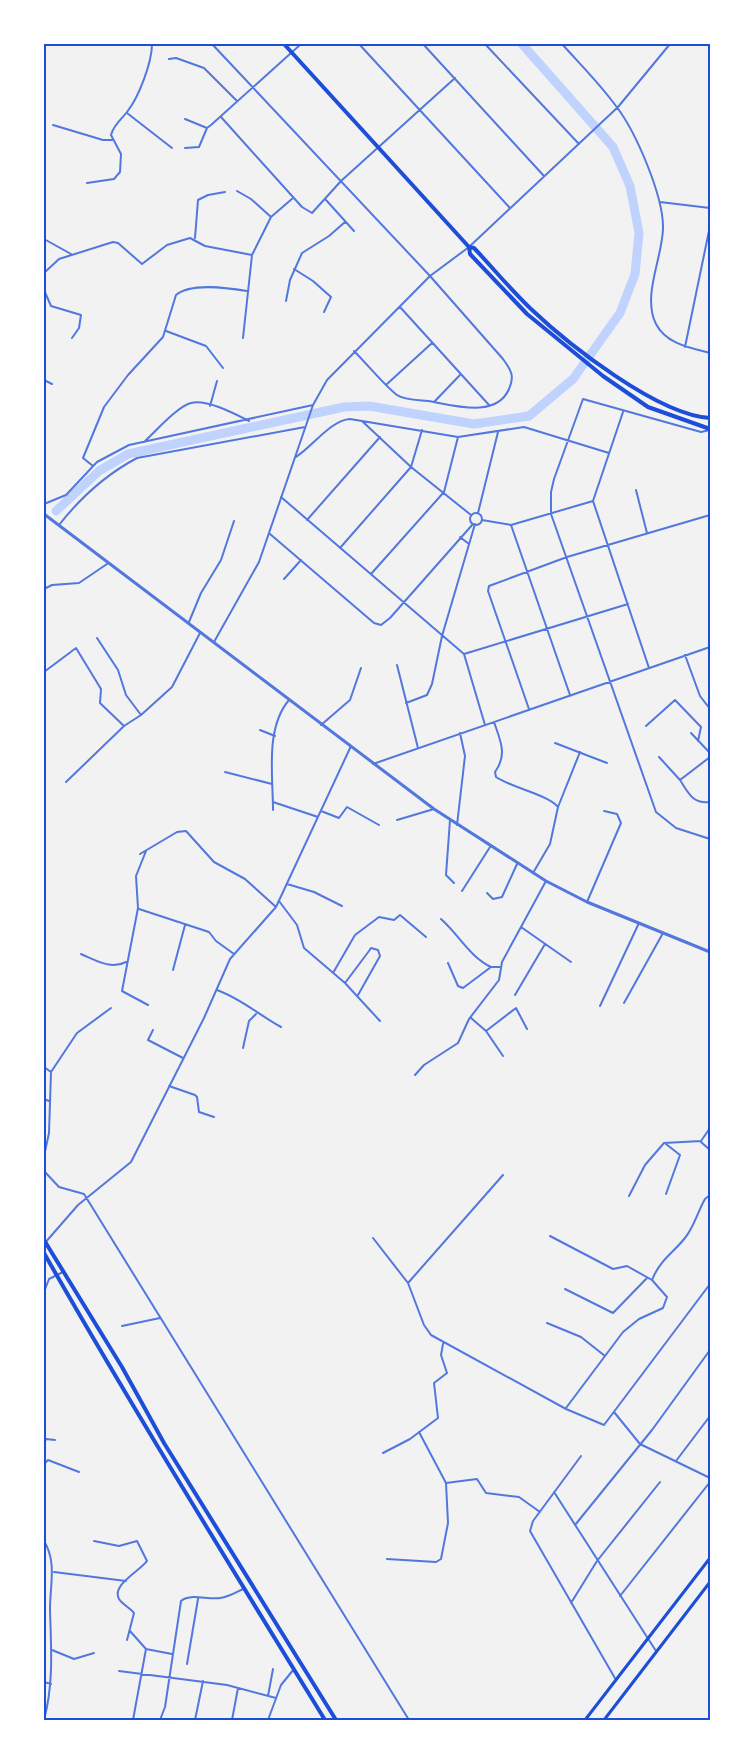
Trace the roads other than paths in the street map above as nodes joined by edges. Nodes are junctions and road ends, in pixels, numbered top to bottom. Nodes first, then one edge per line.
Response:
1 (152, 44) edge
2 (212, 44) edge
3 (284, 44) edge
4 (301, 44) edge
5 (359, 44) edge
6 (423, 44) edge
7 (485, 44) edge
8 (562, 44) edge
9 (670, 44) edge
10 (292, 52) junction
11 (169, 59) dead end
12 (454, 78) junction
13 (253, 87) junction
14 (237, 101) junction
15 (618, 107) junction
16 (419, 110) junction
17 (127, 113) junction
18 (221, 117) junction
19 (185, 119) dead end
20 (53, 125) dead end
21 (207, 128) junction
22 (112, 140) junction
23 (579, 144) junction
24 (185, 147) dead end
25 (379, 147) junction
26 (172, 148) dead end
27 (544, 176) junction
28 (341, 181) junction
29 (87, 183) dead end
30 (237, 191) dead end
31 (225, 192) dead end
32 (293, 198) junction
33 (326, 200) junction
34 (660, 201) junction
35 (510, 208) junction
36 (711, 208) edge
37 (271, 217) junction
38 (345, 222) junction
39 (711, 226) edge
40 (354, 231) dead end
41 (44, 238) edge
42 (195, 238) junction
43 (468, 247) junction
44 (71, 254) junction
45 (252, 255) junction
46 (294, 269) junction
47 (44, 273) edge
48 (430, 276) junction
49 (44, 290) edge
50 (247, 291) junction
51 (286, 301) dead end
52 (399, 307) junction
53 (324, 312) dead end
54 (165, 331) junction
55 (72, 338) dead end
56 (243, 338) dead end
57 (432, 343) junction
58 (685, 347) junction
59 (354, 351) junction
60 (711, 353) edge
61 (223, 369) dead end
62 (460, 375) junction
63 (44, 380) edge
64 (217, 381) dead end
65 (52, 384) dead end
66 (387, 384) junction
67 (434, 402) junction
68 (313, 405) junction
69 (489, 405) junction
70 (210, 406) junction
71 (623, 412) junction
72 (711, 418) edge
73 (361, 419) junction
74 (249, 421) junction
75 (305, 427) junction
76 (711, 429) edge
77 (422, 430) junction
78 (498, 432) junction
79 (380, 437) junction
80 (458, 437) junction
81 (568, 439) junction
82 (144, 442) junction
83 (609, 453) junction
84 (295, 458) junction
85 (93, 466) junction
86 (411, 467) junction
87 (636, 490) dead end
88 (444, 492) junction
89 (281, 497) junction
90 (593, 501) junction
91 (44, 504) edge
92 (478, 513) junction
93 (44, 514) edge
94 (551, 514) junction
95 (471, 515) junction
96 (711, 515) edge
97 (307, 520) junction
98 (482, 520) junction
99 (234, 521) dead end
100 (474, 524) junction
101 (59, 525) junction
102 (511, 525) junction
103 (647, 533) junction
104 (270, 534) junction
105 (460, 537) junction
106 (469, 544) junction
107 (608, 544) junction
108 (340, 548) junction
109 (567, 556) junction
110 (301, 560) junction
111 (107, 564) junction
112 (528, 572) junction
113 (371, 574) junction
114 (284, 579) dead end
115 (44, 587) edge
116 (404, 603) junction
117 (628, 604) junction
118 (586, 616) junction
119 (188, 624) junction
120 (546, 628) junction
121 (200, 633) junction
122 (442, 636) junction
123 (96, 638) dead end
124 (505, 641) junction
125 (214, 642) junction
126 (711, 646) edge
127 (464, 654) junction
128 (685, 656) junction
129 (397, 665) dead end
130 (362, 668) dead end
131 (650, 668) junction
132 (44, 672) edge
133 (609, 682) junction
134 (570, 695) junction
135 (289, 700) junction
136 (406, 703) junction
137 (530, 709) junction
138 (711, 709) edge
139 (141, 715) junction
140 (494, 722) junction
141 (321, 725) junction
142 (485, 725) junction
143 (124, 726) junction
144 (646, 726) dead end
145 (260, 730) dead end
146 (460, 733) junction
147 (691, 733) dead end
148 (274, 736) junction
149 (699, 741) junction
150 (555, 743) dead end
151 (351, 746) junction
152 (418, 748) junction
153 (580, 752) junction
154 (711, 755) edge
155 (659, 757) dead end
156 (607, 763) dead end
157 (373, 764) junction
158 (225, 772) dead end
159 (680, 780) junction
160 (66, 782) dead end
161 (272, 784) junction
162 (273, 802) junction
163 (711, 802) edge
164 (558, 807) junction
165 (434, 809) junction
166 (273, 810) dead end
167 (604, 811) dead end
168 (321, 812) junction
169 (319, 817) junction
170 (397, 820) dead end
171 (450, 820) junction
172 (379, 825) dead end
173 (457, 825) junction
174 (711, 839) edge
175 (490, 847) junction
176 (146, 851) junction
177 (140, 854) dead end
178 (518, 864) junction
179 (533, 873) junction
180 (546, 881) junction
181 (454, 883) dead end
182 (287, 884) junction
183 (462, 891) dead end
184 (487, 893) dead end
185 (279, 901) junction
186 (587, 902) junction
187 (342, 906) dead end
188 (276, 907) junction
189 (138, 908) junction
190 (441, 919) dead end
191 (639, 923) junction
192 (185, 925) junction
193 (521, 927) junction
194 (663, 933) junction
195 (426, 937) dead end
196 (545, 944) junction
197 (711, 952) edge
198 (81, 954) dead end
199 (234, 954) junction
200 (126, 962) junction
201 (571, 962) dead end
202 (448, 963) dead end
203 (491, 967) junction
204 (501, 967) junction
205 (173, 970) dead end
206 (333, 973) junction
207 (345, 983) junction
208 (217, 990) junction
209 (515, 994) dead end
210 (357, 996) junction
211 (624, 1003) dead end
212 (148, 1005) dead end
213 (600, 1006) dead end
214 (111, 1008) dead end
215 (256, 1014) junction
216 (471, 1018) junction
217 (380, 1021) dead end
218 (281, 1027) dead end
219 (527, 1029) dead end
220 (153, 1030) dead end
221 (486, 1031) junction
222 (243, 1048) dead end
223 (503, 1056) dead end
224 (183, 1058) junction
225 (44, 1067) edge
226 (51, 1071) junction
227 (415, 1075) dead end
228 (169, 1086) junction
229 (44, 1099) edge
230 (50, 1101) junction
231 (214, 1117) dead end
232 (49, 1123) junction
233 (44, 1124) edge
234 (711, 1128) edge
235 (701, 1141) junction
236 (664, 1143) junction
237 (711, 1150) edge
238 (44, 1156) edge
239 (44, 1171) edge
240 (503, 1176) dead end
241 (666, 1194) dead end
242 (710, 1195) edge
243 (629, 1196) dead end
244 (87, 1198) junction
245 (550, 1236) dead end
246 (373, 1238) dead end
247 (44, 1242) edge
248 (44, 1253) edge
249 (63, 1272) junction
250 (56, 1274) junction
251 (648, 1278) junction
252 (652, 1281) junction
253 (408, 1283) junction
254 (711, 1284) edge
255 (565, 1288) dead end
256 (44, 1292) edge
257 (160, 1318) junction
258 (547, 1323) dead end
259 (122, 1326) dead end
260 (443, 1344) junction
261 (711, 1350) edge
262 (605, 1356) junction
263 (566, 1409) junction
264 (614, 1412) junction
265 (711, 1416) edge
266 (419, 1432) junction
267 (55, 1440) dead end
268 (44, 1444) edge
269 (640, 1444) junction
270 (383, 1453) dead end
271 (580, 1456) dead end
272 (45, 1459) edge
273 (676, 1461) junction
274 (44, 1464) edge
275 (79, 1472) dead end
276 (711, 1478) edge
277 (660, 1482) dead end
278 (711, 1482) edge
279 (446, 1483) junction
280 (554, 1492) junction
281 (540, 1512) junction
282 (574, 1525) junction
283 (44, 1541) edge
284 (94, 1541) dead end
285 (711, 1558) edge
286 (387, 1559) dead end
287 (597, 1561) junction
288 (52, 1572) junction
289 (126, 1581) junction
290 (711, 1582) edge
291 (243, 1589) junction
292 (620, 1596) junction
293 (198, 1599) junction
294 (572, 1603) junction
295 (130, 1631) junction
296 (647, 1638) junction
297 (127, 1640) dead end
298 (146, 1649) junction
299 (52, 1650) junction
300 (656, 1652) junction
301 (94, 1653) dead end
302 (172, 1654) junction
303 (187, 1664) dead end
304 (273, 1669) dead end
305 (294, 1669) junction
306 (119, 1671) dead end
307 (140, 1673) junction
308 (169, 1678) junction
309 (616, 1680) junction
310 (44, 1682) edge
311 (202, 1682) junction
312 (51, 1684) junction
313 (238, 1688) junction
314 (268, 1696) junction
315 (276, 1698) junction
316 (44, 1720) edge
317 (133, 1720) edge
318 (160, 1720) edge
319 (195, 1720) edge
320 (232, 1720) edge
321 (268, 1720) edge
322 (325, 1720) edge
323 (336, 1720) edge
324 (409, 1720) edge
325 (585, 1720) edge
326 (604, 1720) edge

1 - 17 street
2 - 13 street
3 - 10 main road
4 - 10 street
5 - 16 street
6 - 12 street
7 - 23 street
8 - 15 street
9 - 15 street
10 - 13 street
10 - 25 main road
11 - 14 street
12 - 16 street
12 - 27 street
13 - 14 street
13 - 28 street
14 - 18 street
15 - 23 street
15 - 34 street
16 - 25 street
16 - 35 street
17 - 22 street
17 - 26 street
18 - 21 street
18 - 32 street
19 - 21 street
20 - 22 street
21 - 24 street
22 - 29 street
23 - 27 street
25 - 28 street
25 - 43 main road
27 - 35 street
28 - 33 street
28 - 48 street
30 - 37 street
31 - 42 street
32 - 33 street
32 - 37 street
33 - 38 street
34 - 36 street
34 - 58 street
35 - 43 street
37 - 45 street
38 - 40 street
38 - 46 street
39 - 58 street
41 - 44 street
42 - 44 street
42 - 45 street
43 - 48 street
43 - 72 main road
43 - 76 main road
44 - 47 street
45 - 50 street
46 - 51 street
46 - 53 street
48 - 52 street
48 - 69 street
49 - 55 street
50 - 54 street
50 - 56 street
52 - 57 street
52 - 59 street
54 - 61 street
54 - 85 street
57 - 62 street
57 - 66 street
58 - 60 street
59 - 66 street
59 - 68 street
62 - 67 street
62 - 69 street
63 - 65 street
64 - 70 street
66 - 67 street
67 - 69 street
68 - 74 street
68 - 75 street
70 - 74 street
70 - 82 street
71 - 76 street
71 - 81 street
71 - 83 street
73 - 77 street
73 - 79 street
73 - 84 street
74 - 82 street
75 - 84 street
75 - 101 street
77 - 80 street
77 - 86 street
78 - 80 street
78 - 81 street
78 - 92 street
79 - 86 street
79 - 97 street
80 - 88 street
81 - 83 street
81 - 94 street
82 - 85 street
83 - 90 street
84 - 89 street
85 - 91 street
86 - 88 street
86 - 108 street
87 - 103 street
88 - 95 street
88 - 113 street
89 - 97 street
89 - 104 street
90 - 94 street
90 - 107 street
92 - 95 street
92 - 98 street
93 - 101 street
94 - 102 street
94 - 109 street
95 - 100 street
96 - 103 street
97 - 108 street
98 - 100 street
98 - 102 street
99 - 119 street
100 - 105 street
100 - 106 street
101 - 111 street
102 - 112 street
103 - 107 street
104 - 110 street
104 - 125 street
105 - 106 street
105 - 116 street
106 - 122 street
107 - 109 street
107 - 117 street
108 - 113 street
109 - 112 street
109 - 118 street
110 - 114 street
110 - 116 street
111 - 115 street
111 - 119 street
112 - 120 street
112 - 124 street
113 - 116 street
116 - 122 street
117 - 118 street
117 - 131 street
118 - 120 street
118 - 133 street
119 - 121 street
120 - 124 street
120 - 134 street
121 - 125 street
121 - 139 street
122 - 127 street
122 - 136 street
123 - 139 street
124 - 127 street
124 - 137 street
125 - 135 street
126 - 128 street
127 - 142 street
128 - 131 street
128 - 138 street
129 - 136 street
130 - 141 street
131 - 133 street
132 - 143 street
133 - 134 street
133 - 174 street
134 - 137 street
135 - 141 street
135 - 148 street
136 - 152 street
137 - 140 street
139 - 143 street
140 - 142 street
140 - 164 street
141 - 151 street
142 - 146 street
143 - 160 street
144 - 149 street
145 - 148 street
146 - 152 street
146 - 173 street
147 - 149 street
148 - 161 street
149 - 154 street
150 - 153 street
151 - 157 street
151 - 168 street
152 - 157 street
153 - 156 street
153 - 164 street
154 - 159 street
155 - 159 street
157 - 165 street
158 - 161 street
159 - 163 street
161 - 162 street
162 - 166 street
162 - 169 street
164 - 179 street
165 - 170 street
165 - 171 street
167 - 186 street
168 - 169 street
168 - 172 street
169 - 182 street
171 - 173 street
171 - 181 street
173 - 175 street
175 - 178 street
175 - 183 street
176 - 177 street
176 - 188 street
176 - 189 street
178 - 179 street
178 - 184 street
179 - 180 street
180 - 186 street
180 - 193 street
182 - 185 street
182 - 187 street
185 - 188 street
185 - 206 street
186 - 191 street
188 - 199 street
189 - 192 street
189 - 200 street
190 - 203 street
191 - 194 street
191 - 213 street
192 - 199 street
192 - 205 street
193 - 196 street
193 - 204 street
194 - 197 street
194 - 211 street
195 - 206 street
196 - 201 street
196 - 209 street
198 - 200 street
199 - 208 street
200 - 212 street
202 - 203 street
203 - 204 street
204 - 216 street
206 - 207 street
207 - 210 street
207 - 210 street
208 - 215 street
208 - 224 street
210 - 217 street
214 - 226 street
215 - 218 street
215 - 222 street
216 - 221 street
216 - 227 street
219 - 221 street
220 - 224 street
221 - 223 street
224 - 228 street
225 - 226 street
226 - 230 street
228 - 231 street
228 - 244 street
229 - 230 street
230 - 232 street
232 - 233 street
232 - 238 street
234 - 235 street
235 - 236 street
235 - 237 street
236 - 241 street
236 - 243 street
239 - 244 street
240 - 253 street
242 - 252 street
244 - 247 street
244 - 257 street
245 - 251 street
246 - 253 street
247 - 249 main road
248 - 250 main road
249 - 250 street
249 - 323 main road
250 - 256 street
250 - 291 main road
251 - 252 street
251 - 255 street
252 - 262 street
253 - 260 street
254 - 264 street
257 - 259 street
257 - 324 street
258 - 262 street
260 - 263 street
260 - 266 street
261 - 269 street
262 - 263 street
263 - 264 street
264 - 269 street
265 - 273 street
266 - 270 street
266 - 279 street
267 - 268 street
269 - 273 street
269 - 282 street
271 - 280 street
272 - 274 street
272 - 275 street
273 - 276 street
277 - 287 street
278 - 292 street
279 - 281 street
279 - 286 street
280 - 281 street
280 - 282 street
281 - 294 street
282 - 287 street
283 - 288 street
284 - 289 street
285 - 296 main road
287 - 292 street
287 - 294 street
288 - 289 street
288 - 299 street
289 - 295 street
290 - 300 main road
291 - 293 street
291 - 305 main road
292 - 296 street
293 - 302 street
293 - 303 street
294 - 309 street
295 - 297 street
295 - 298 street
296 - 300 street
296 - 309 main road
298 - 302 street
298 - 307 street
299 - 301 street
299 - 312 street
300 - 326 main road
302 - 308 street
304 - 314 street
305 - 315 street
305 - 322 main road
306 - 307 street
307 - 308 street
307 - 317 street
308 - 311 street
308 - 318 street
309 - 325 main road
310 - 312 street
311 - 313 street
311 - 319 street
312 - 316 street
313 - 314 street
313 - 320 street
314 - 315 street
315 - 321 street

